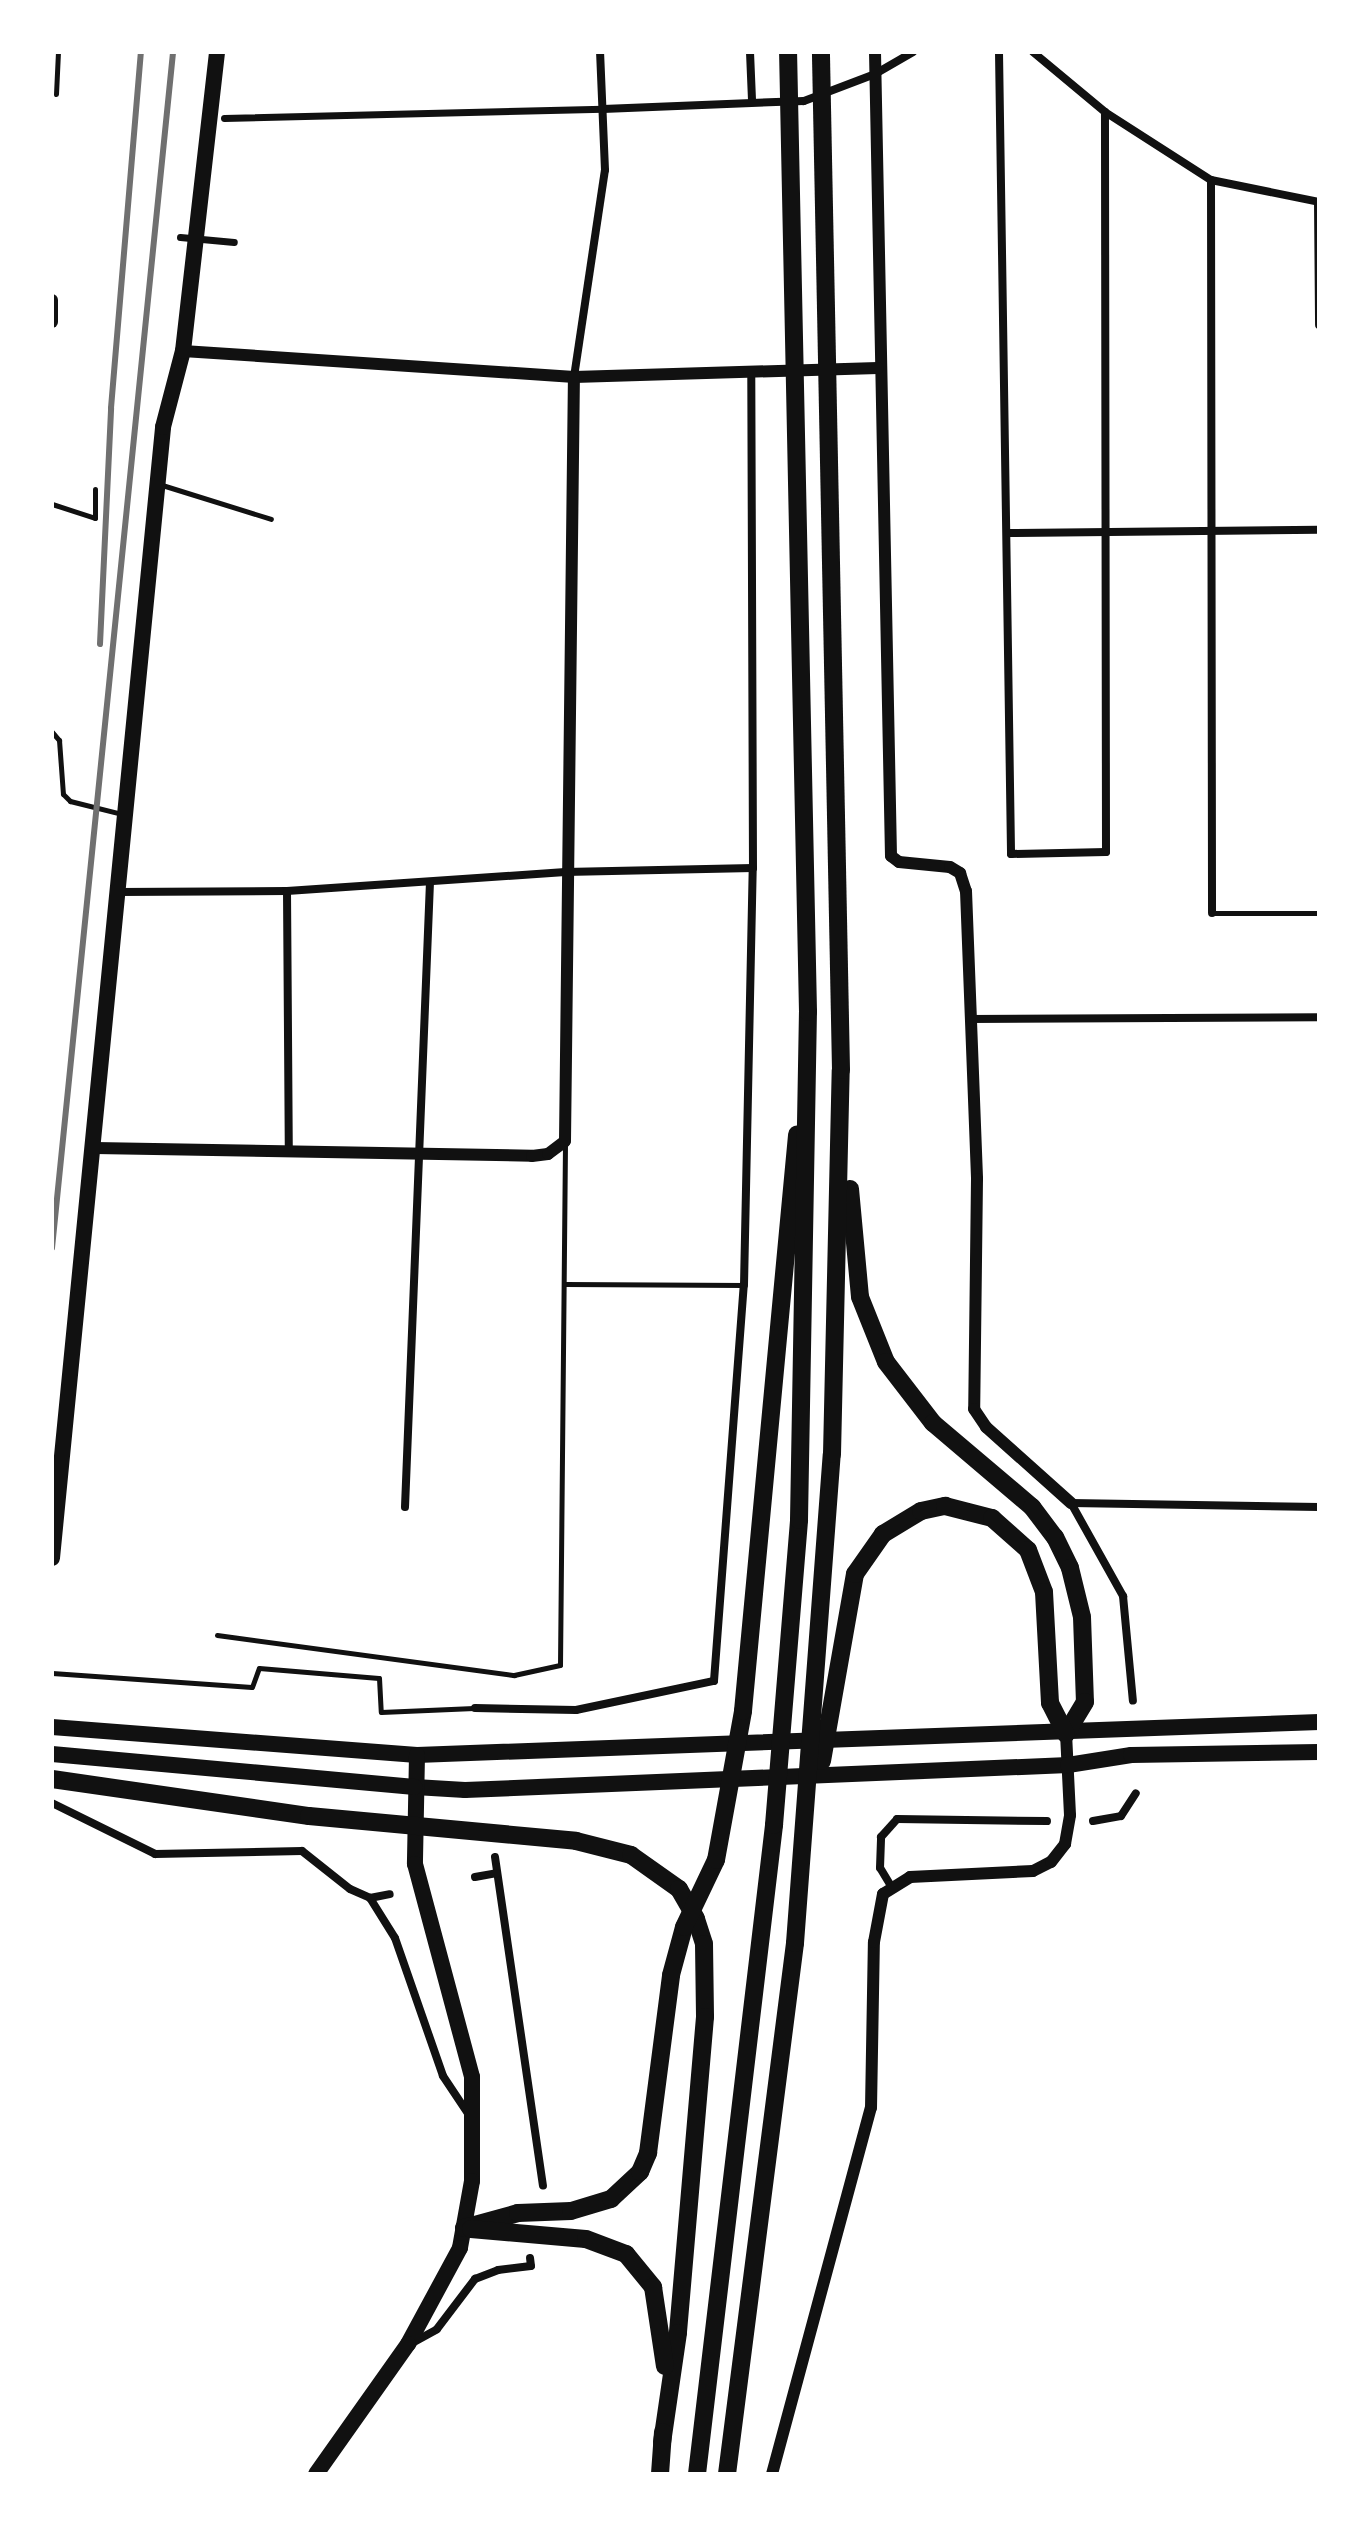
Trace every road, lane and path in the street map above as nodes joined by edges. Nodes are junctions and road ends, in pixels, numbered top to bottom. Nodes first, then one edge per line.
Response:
1 (58, 52) edge
2 (217, 52) edge
3 (600, 52) edge
4 (750, 52) edge
5 (788, 52) edge
6 (821, 52) edge
7 (875, 52) edge
8 (913, 52) edge
9 (999, 52) edge
10 (1033, 52) edge
11 (875, 74) junction
12 (56, 94) dead end
13 (752, 100) junction
14 (603, 109) junction
15 (1105, 112) junction
16 (224, 118) dead end
17 (1211, 180) junction
18 (1318, 202) edge
19 (180, 237) dead end
20 (234, 242) dead end
21 (52, 300) edge
22 (52, 322) edge
23 (1319, 325) edge
24 (183, 351) junction
25 (878, 368) junction
26 (751, 374) junction
27 (574, 377) junction
28 (157, 484) junction
29 (95, 489) dead end
30 (52, 504) edge
31 (271, 519) dead end
32 (1319, 530) edge
33 (1215, 531) junction
34 (1107, 532) junction
35 (1009, 533) junction
36 (52, 732) edge
37 (123, 814) junction
38 (753, 868) junction
39 (565, 872) junction
40 (430, 883) junction
41 (287, 891) junction
42 (116, 892) junction
43 (1212, 913) joint
44 (1319, 913) edge
45 (808, 1012) junction
46 (1319, 1017) edge
47 (969, 1019) junction
48 (841, 1070) junction
49 (565, 1141) junction
50 (95, 1148) junction
51 (289, 1152) junction
52 (420, 1155) junction
53 (565, 1284) junction
54 (744, 1285) junction
55 (1071, 1503) junction
56 (405, 1507) dead end
57 (1319, 1507) edge
58 (52, 1558) edge
59 (217, 1635) dead end
60 (52, 1673) edge
61 (1133, 1701) dead end
62 (475, 1708) joint
63 (1319, 1722) edge
64 (52, 1727) edge
65 (1066, 1734) junction
66 (1319, 1752) edge
67 (52, 1754) edge
68 (417, 1755) junction
69 (1068, 1765) junction
70 (52, 1779) edge
71 (415, 1787) junction
72 (1136, 1793) dead end
73 (52, 1803) edge
74 (1047, 1821) dead end
75 (1093, 1821) dead end
76 (495, 1857) dead end
77 (497, 1873) junction
78 (475, 1877) dead end
79 (891, 1886) junction
80 (390, 1894) dead end
81 (370, 1898) junction
82 (795, 1943) junction
83 (473, 2123) junction
84 (543, 2186) dead end
85 (464, 2228) junction
86 (530, 2258) dead end
87 (408, 2344) junction
88 (662, 2443) junction
89 (316, 2474) edge
90 (660, 2474) edge
91 (697, 2474) edge
92 (727, 2474) edge
93 (772, 2474) edge

1 - 12 lane
2 - 24 main road
3 - 14 street
4 - 13 street
5 - 45 highway
6 - 48 highway
7 - 11 street
8 - 11 street
9 - 35 street
10 - 15 street
11 - 13 street
11 - 25 street
13 - 14 street
14 - 16 street
14 - 27 street
15 - 17 street
15 - 34 street
17 - 18 street
17 - 33 street
18 - 23 street
19 - 20 street
21 - 22 street
24 - 27 street
24 - 28 main road
25 - 26 street
25 - 47 street
26 - 27 street
26 - 38 street
27 - 39 street
28 - 31 lane
28 - 37 main road
29 - 30 lane
32 - 33 street
33 - 34 street
33 - 43 street
34 - 35 street
34 - 35 street
36 - 37 lane
37 - 42 main road
38 - 39 street
38 - 54 street
39 - 40 street
39 - 49 street
40 - 41 street
40 - 52 street
41 - 42 street
41 - 51 street
42 - 50 main road
43 - 44 lane
45 - 85 highway
45 - 91 highway
46 - 47 street
47 - 55 street
48 - 65 highway
48 - 82 highway
49 - 52 street
49 - 53 lane
50 - 51 street
50 - 58 main road
51 - 52 street
52 - 56 street
53 - 54 lane
53 - 59 lane
54 - 62 street
55 - 57 street
55 - 61 street
60 - 62 lane
63 - 65 main road
64 - 68 main road
65 - 68 main road
65 - 69 street
65 - 82 highway
66 - 69 main road
67 - 71 main road
68 - 71 main road
69 - 71 main road
69 - 79 street
70 - 88 highway
71 - 83 main road
72 - 75 street
73 - 81 street
74 - 79 street
76 - 77 street
77 - 78 street
77 - 84 street
79 - 93 street
80 - 81 street
81 - 83 street
82 - 92 highway
83 - 85 main road
85 - 87 main road
85 - 88 highway
86 - 87 street
87 - 89 main road
88 - 90 highway

